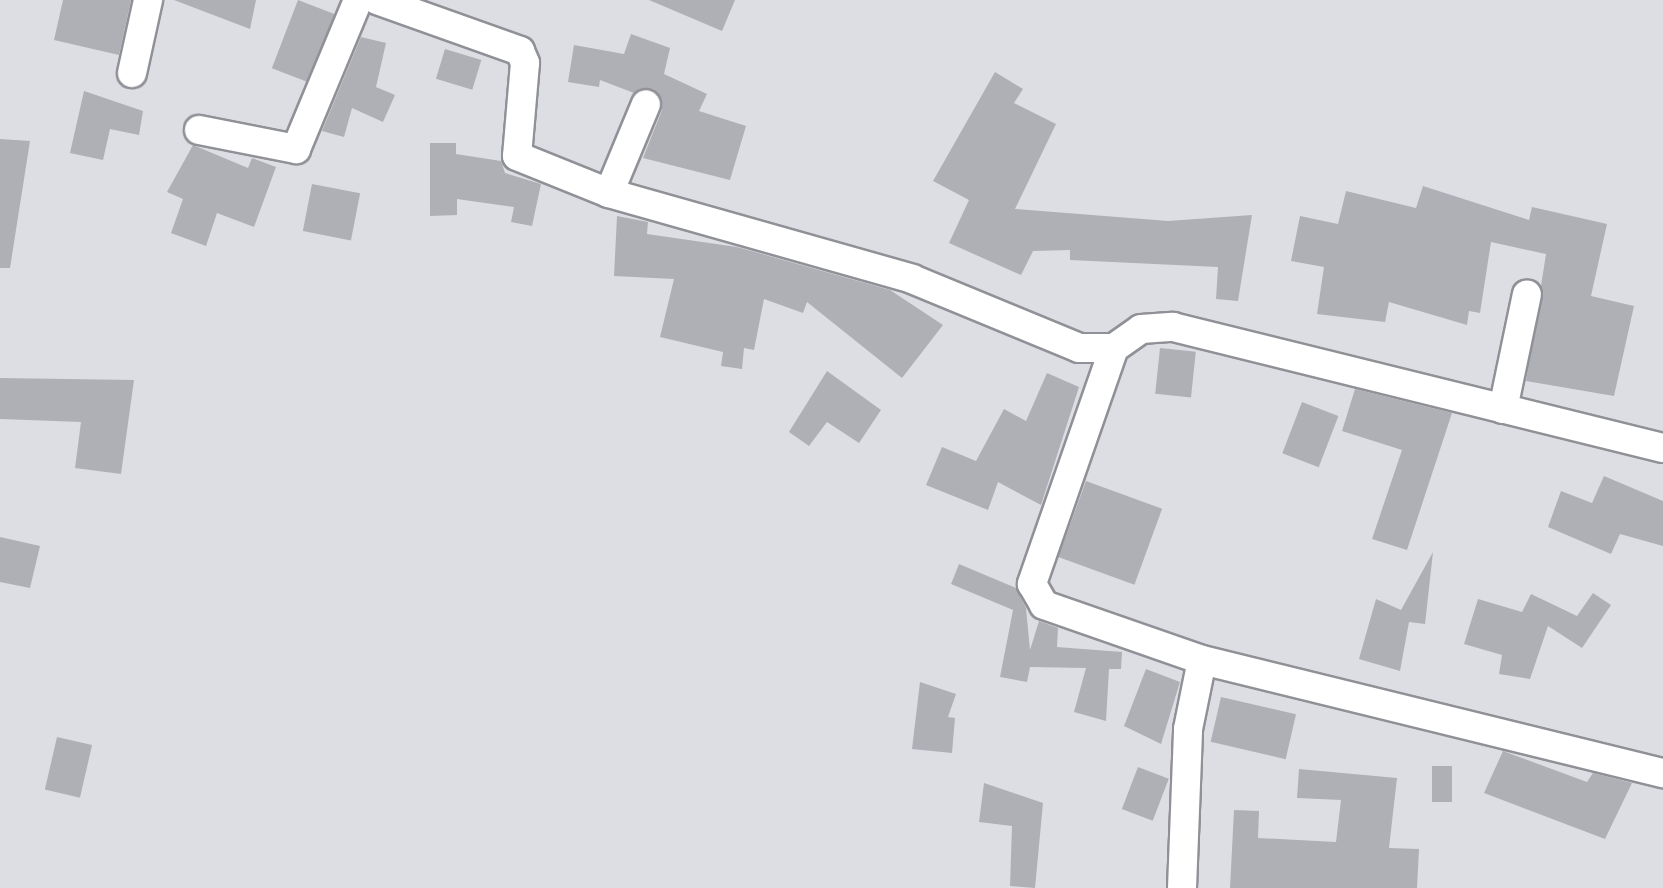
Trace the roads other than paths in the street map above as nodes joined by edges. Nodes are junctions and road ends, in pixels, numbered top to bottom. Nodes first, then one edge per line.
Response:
1 (148, 0) edge
2 (358, 0) edge
3 (377, 0) edge
4 (132, 73) dead end
5 (646, 104) dead end
6 (199, 130) dead end
7 (609, 193) junction
8 (1527, 294) dead end
9 (1114, 348) junction
10 (1503, 409) junction
11 (1663, 448) edge
12 (1202, 660) junction
13 (1663, 773) edge
14 (1182, 888) edge

1 - 4 street
2 - 6 street
3 - 7 street
5 - 7 street
7 - 9 street
8 - 10 street
9 - 10 street
9 - 12 street
10 - 11 street
12 - 13 street
12 - 14 street

